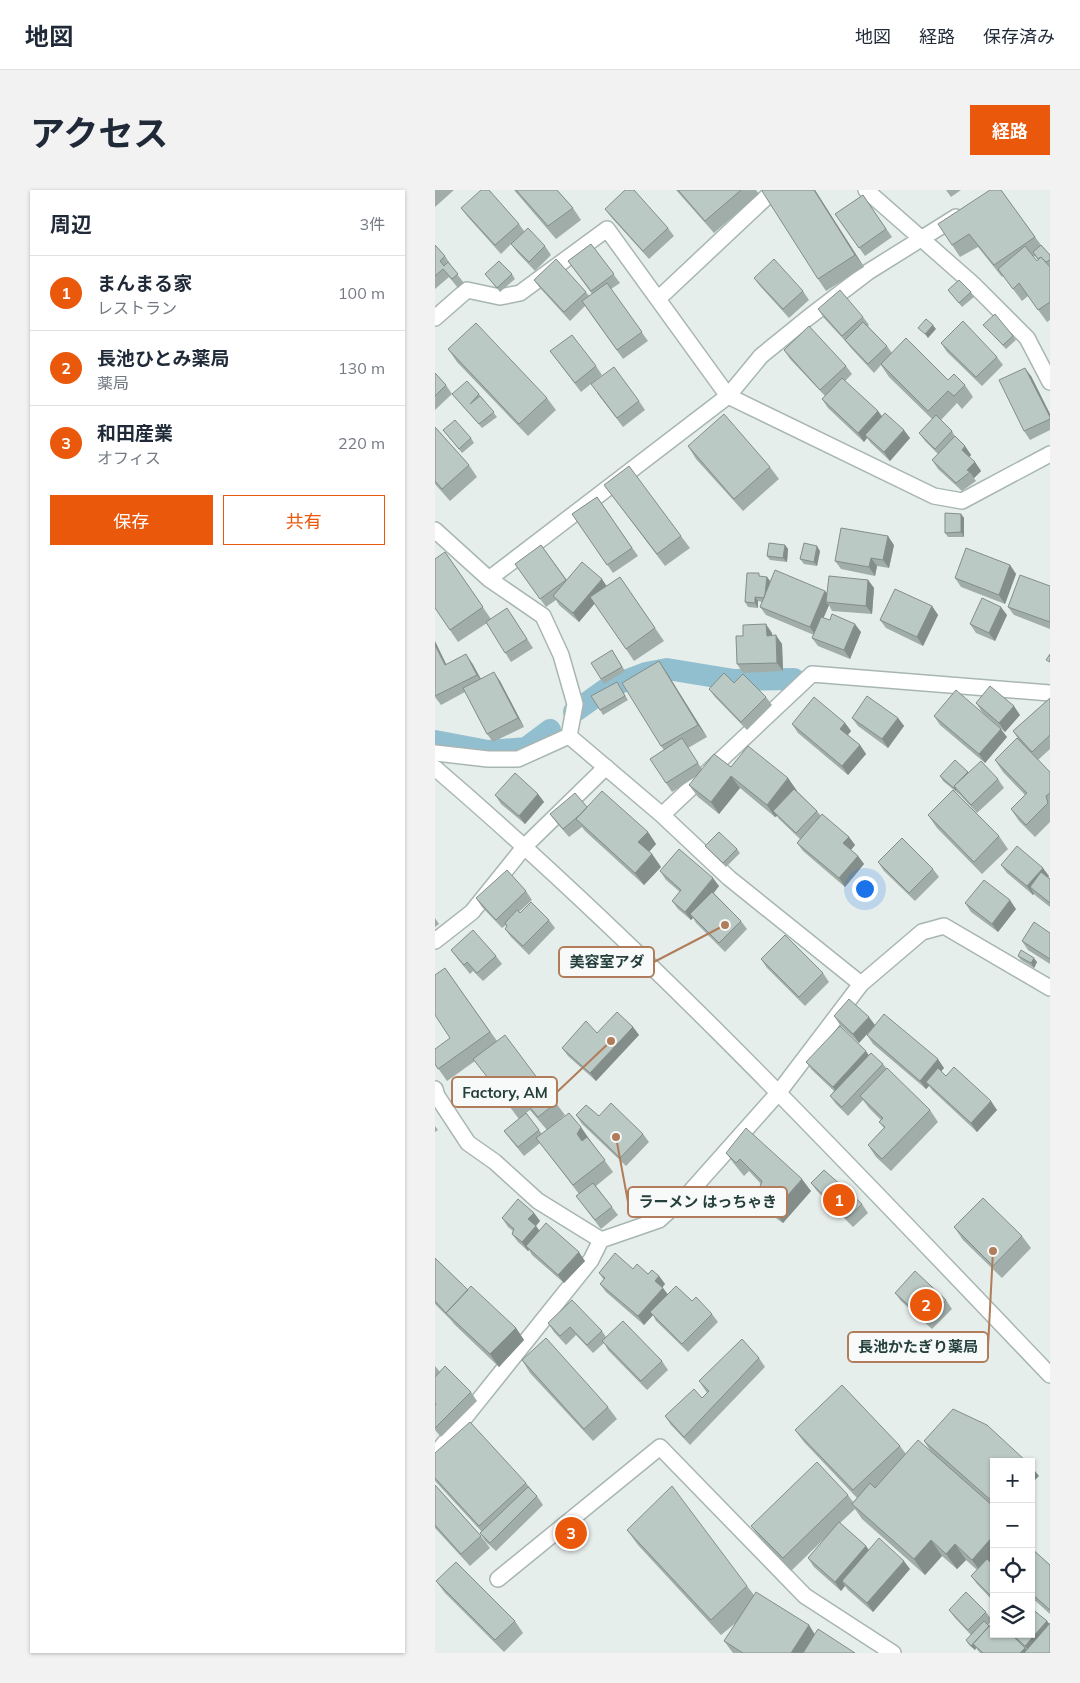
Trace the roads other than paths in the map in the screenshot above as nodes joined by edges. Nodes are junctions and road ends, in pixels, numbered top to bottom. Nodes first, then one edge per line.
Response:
1 (774, 190) edge
2 (866, 190) edge
3 (965, 211) edge
4 (919, 238) junction
5 (658, 299) junction
6 (435, 318) edge
7 (1050, 382) edge
8 (728, 396) junction
9 (1050, 454) edge
10 (435, 530) edge
11 (489, 579) junction
12 (1050, 693) edge
13 (569, 736) junction
14 (435, 753) edge
15 (606, 767) junction
16 (435, 768) edge
17 (662, 814) junction
18 (525, 846) junction
19 (435, 941) edge
20 (861, 984) junction
21 (1050, 988) edge
22 (435, 1089) edge
23 (779, 1092) junction
24 (601, 1240) junction
25 (1050, 1375) edge
26 (435, 1455) edge
27 (498, 1580) dead end
28 (893, 1653) edge

1 - 5 street
2 - 4 street
3 - 4 street
4 - 7 street
4 - 8 street
5 - 6 street
5 - 8 street
8 - 9 street
8 - 11 street
10 - 11 street
11 - 13 street
12 - 17 street
13 - 14 street
13 - 15 street
15 - 17 street
15 - 18 street
16 - 18 street
17 - 20 street
18 - 19 street
18 - 23 street
20 - 21 street
20 - 23 street
22 - 24 street
23 - 24 street
23 - 25 street
24 - 26 street
27 - 28 street

